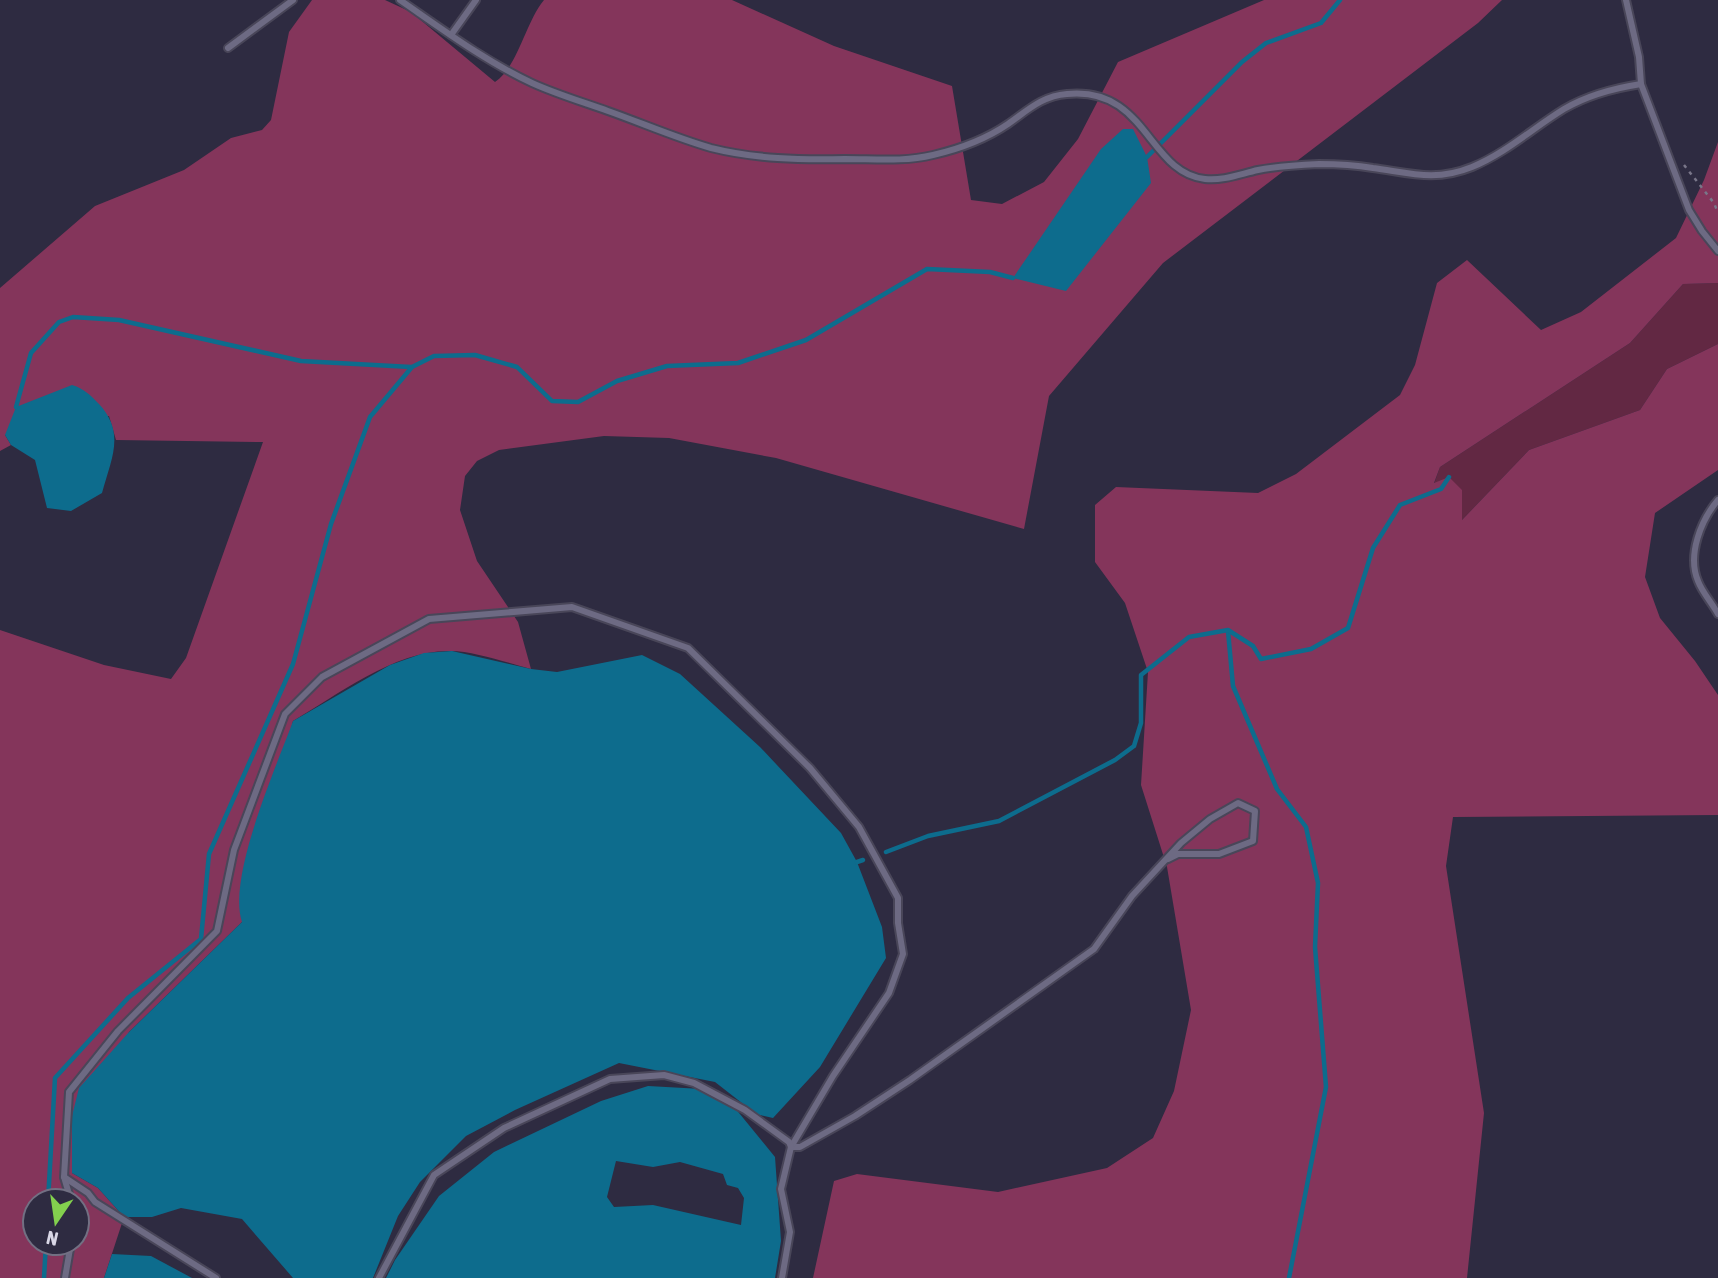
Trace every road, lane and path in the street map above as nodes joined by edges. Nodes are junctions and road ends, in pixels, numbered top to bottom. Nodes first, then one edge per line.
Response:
1 (293, 0) edge
2 (400, 0) edge
3 (476, 0) edge
4 (1626, 0) edge
5 (451, 35) junction
6 (228, 48) dead end
7 (1641, 84) junction
8 (1668, 152) junction
9 (1718, 213) edge
10 (1718, 251) edge
11 (1718, 500) edge
12 (1718, 614) edge
13 (1168, 859) junction
14 (791, 1147) junction
15 (64, 1177) junction
16 (67, 1187) edge
17 (69, 1257) edge
18 (65, 1278) edge
19 (216, 1278) edge
20 (379, 1278) edge
21 (782, 1278) edge

1 - 6 lane
2 - 5 lane
3 - 5 lane
4 - 7 lane
5 - 7 lane
7 - 8 lane
8 - 9 path
8 - 10 lane
11 - 12 lane
13 - 13 lane
13 - 14 lane
14 - 15 lane
14 - 20 lane
14 - 21 lane
15 - 16 lane
15 - 19 lane
17 - 18 lane

